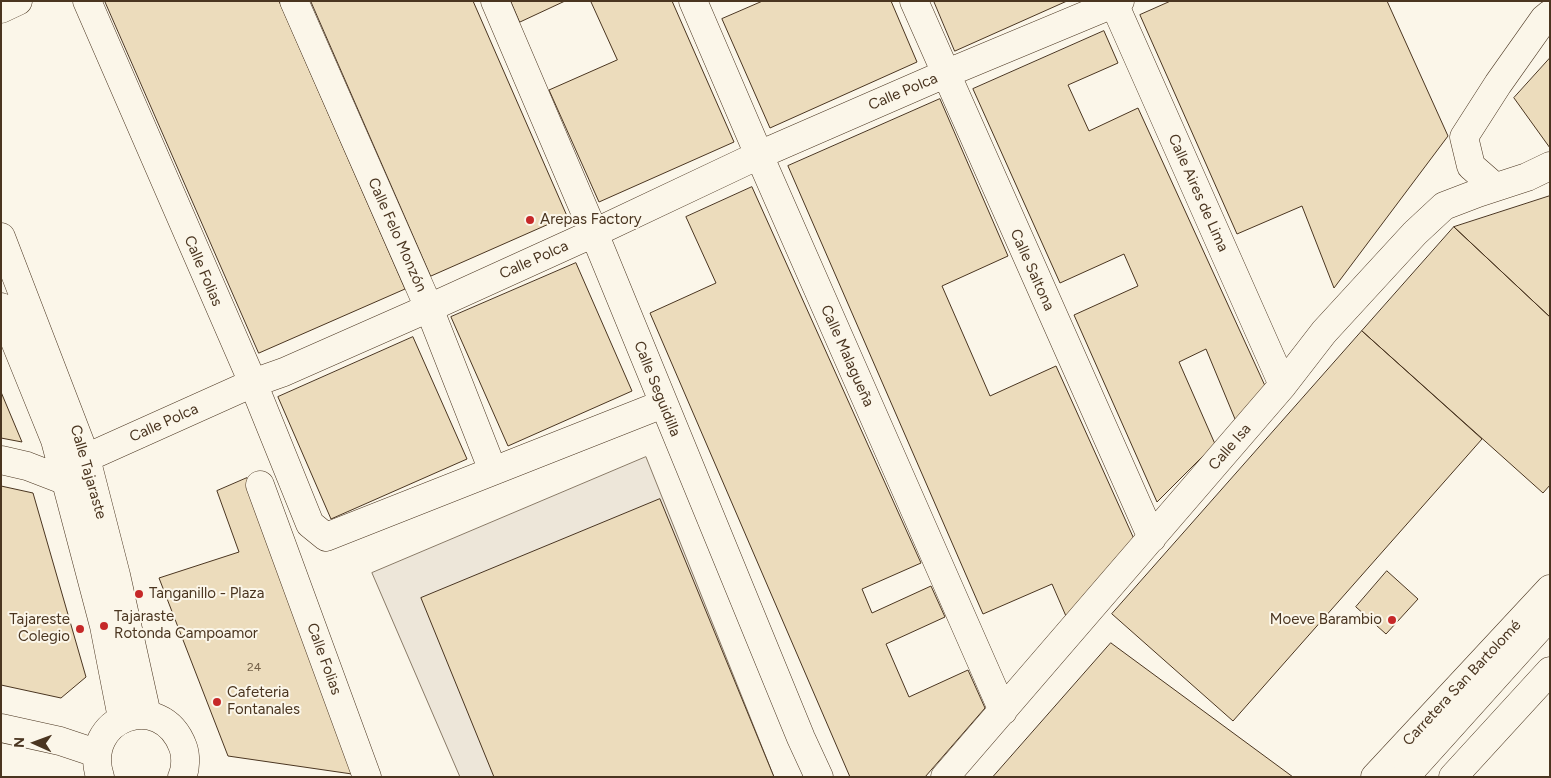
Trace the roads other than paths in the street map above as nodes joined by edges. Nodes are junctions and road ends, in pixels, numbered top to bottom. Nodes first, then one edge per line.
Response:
1 (18, 1) edge
2 (87, 1) edge
3 (294, 1) edge
4 (495, 1) edge
5 (693, 1) edge
6 (914, 1) edge
7 (1115, 2) edge
8 (1, 9) edge
9 (1550, 14) edge
10 (945, 74) junction
11 (758, 155) junction
12 (1550, 166) edge
13 (1495, 187) junction
14 (594, 233) junction
15 (1, 237) edge
16 (1, 307) edge
17 (428, 308) junction
18 (253, 383) junction
19 (1283, 385) junction
20 (663, 404) junction
21 (86, 458) junction
22 (1, 460) edge
23 (493, 471) junction
24 (66, 481) junction
25 (260, 484) dead end
26 (1152, 538) junction
27 (1550, 590) edge
28 (1550, 599) edge
29 (1550, 616) edge
30 (1550, 638) edge
31 (1550, 671) edge
32 (1471, 703) junction
33 (1003, 711) junction
34 (135, 716) junction
35 (1, 728) edge
36 (98, 765) edge
37 (189, 775) edge
38 (367, 777) edge
39 (819, 777) edge
40 (944, 777) edge
41 (1374, 777) edge
42 (1404, 777) edge
43 (1425, 777) edge
44 (1453, 777) edge

1 - 8 street
2 - 18 street, Calle Folias
3 - 17 street, Calle Felo Monzón
4 - 14 street, Calle Seguidilla
5 - 11 street, Calle Malagueña
6 - 10 street, Calle Saltona
7 - 10 street, Calle Polca
7 - 19 street, Calle Aires de Lima
9 - 13 street
10 - 11 street, Calle Polca
10 - 26 street, Calle Saltona
11 - 14 street, Calle Polca
11 - 33 street, Calle Malagueña
12 - 13 street, Calle Isa
13 - 19 street, Calle Isa
14 - 17 street, Calle Polca
14 - 20 street, Calle Seguidilla
15 - 21 street, Calle Tajaraste
16 - 24 street, Calle Tajaraste
17 - 18 street, Calle Polca
17 - 23 street, Calle Felo Monzón
18 - 21 street, Calle Polca
18 - 23 street, Calle Folias
19 - 26 street, Calle Isa
20 - 23 street
20 - 39 street, Calle Seguidilla
21 - 34 street, Calle Tajaraste
22 - 24 street
24 - 34 street, Calle Tajaraste
25 - 38 street, Calle Folias
26 - 33 street, Calle Isa
27 - 41 street, Carretera San Bartolomé
28 - 32 street
29 - 32 street, Carretera San Bartolomé
30 - 43 street
31 - 44 street
32 - 42 street, Carretera San Bartolomé
33 - 40 street, Calle Isa
34 - 36 street
34 - 37 street
35 - 36 street

